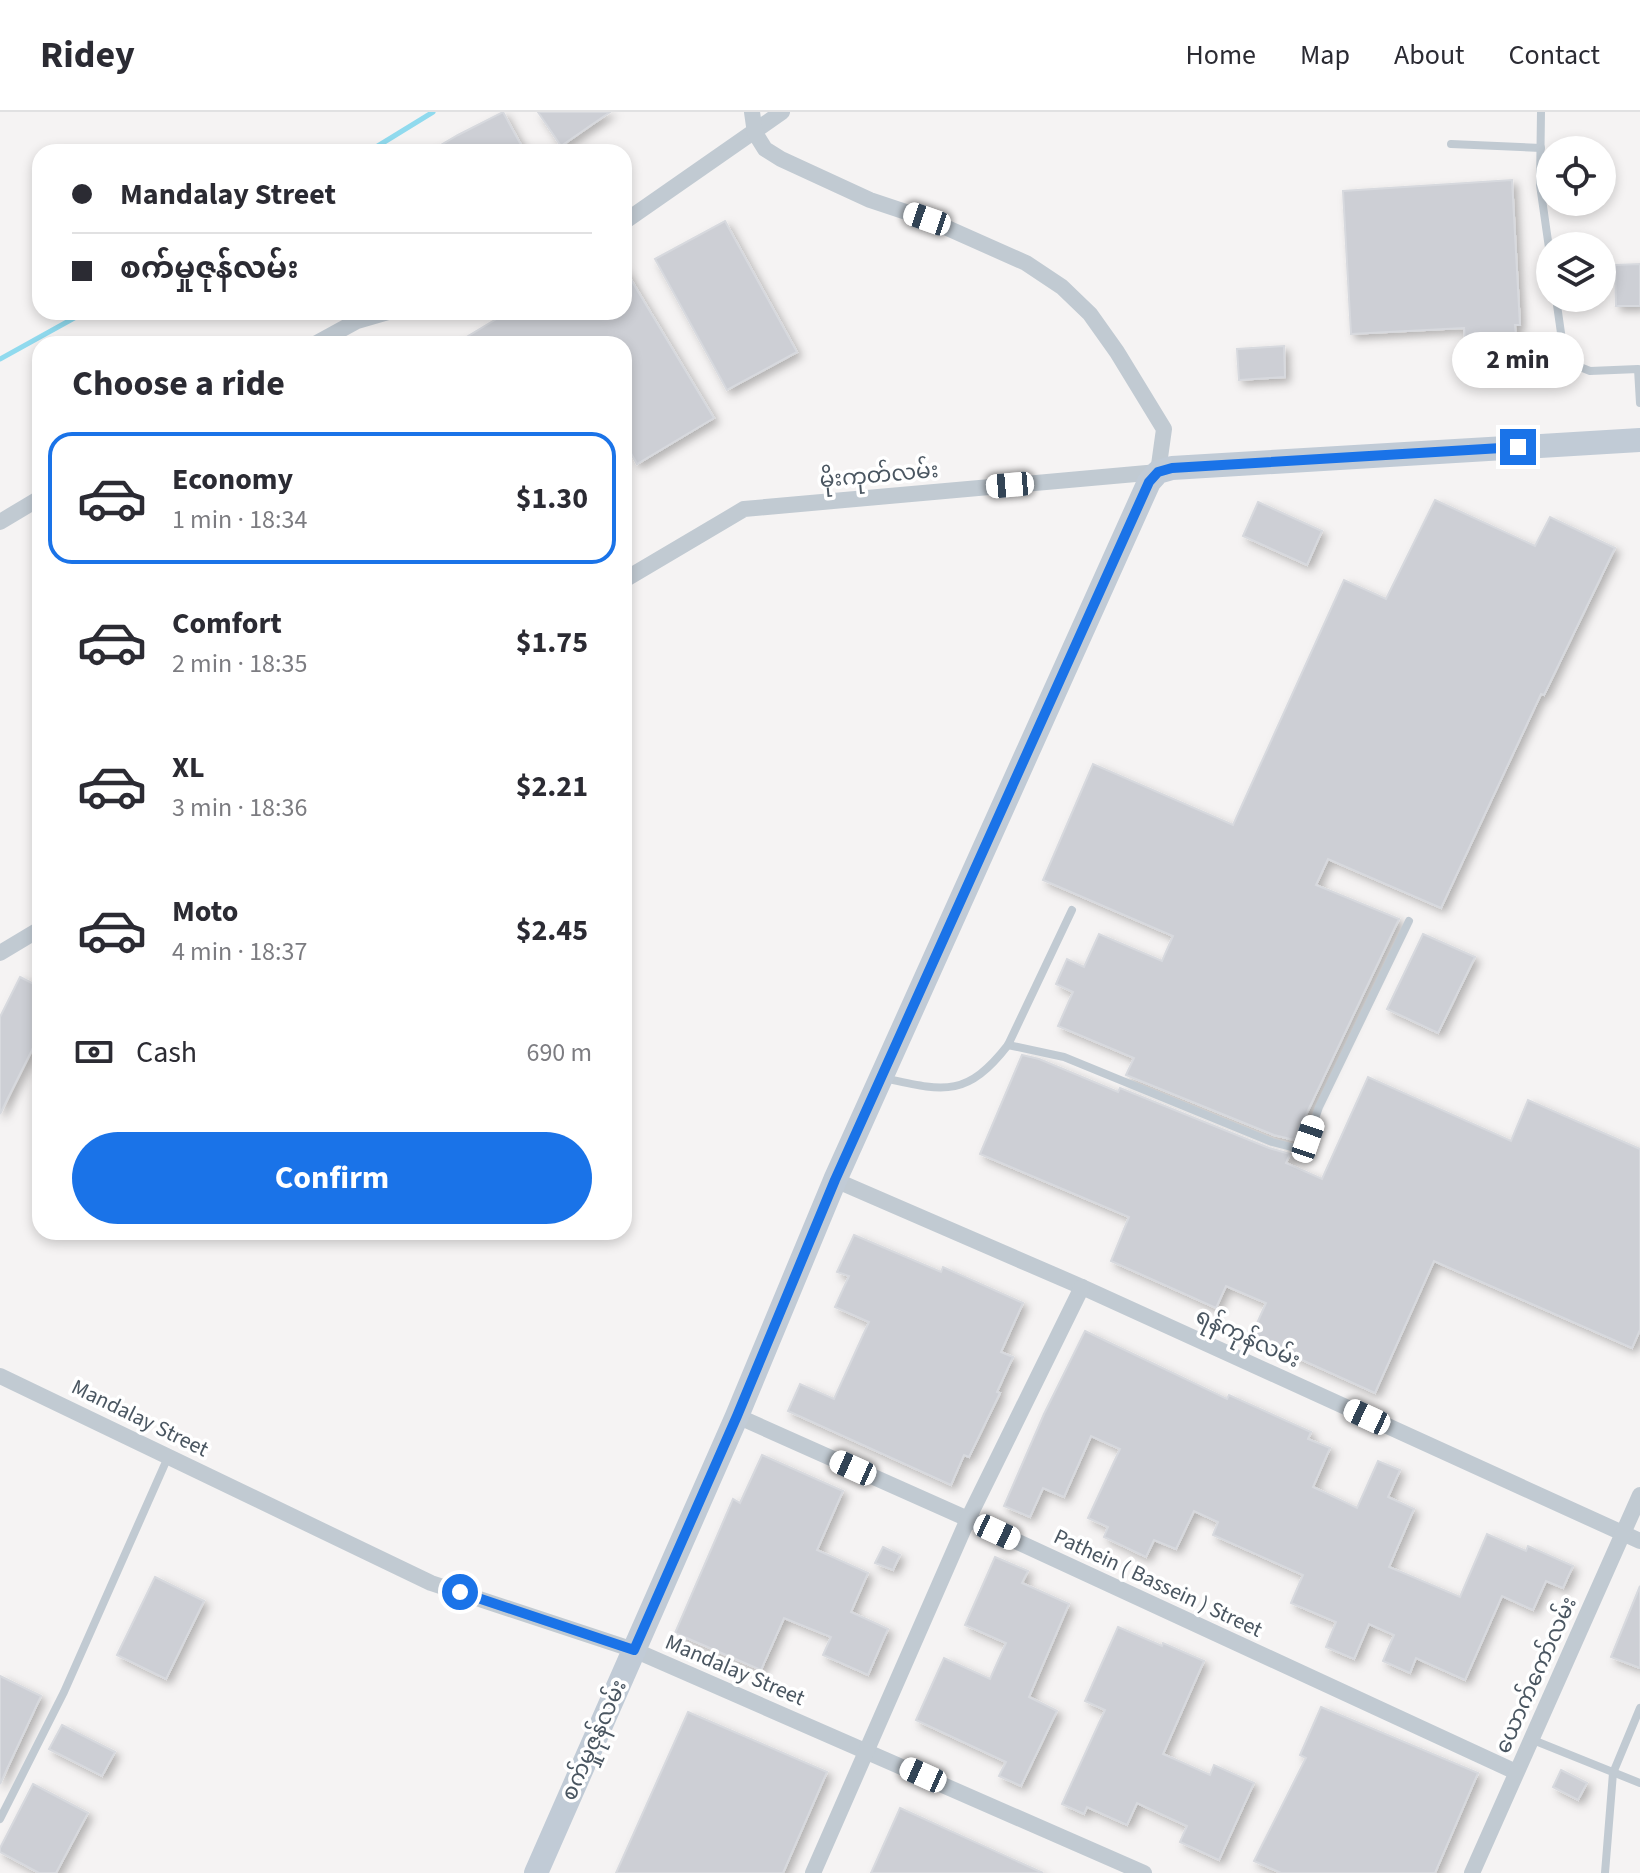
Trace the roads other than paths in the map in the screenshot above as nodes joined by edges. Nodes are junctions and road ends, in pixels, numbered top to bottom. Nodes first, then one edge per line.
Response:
1 (752, 112) edge
2 (782, 112) edge
3 (1541, 112) edge
4 (755, 133) junction
5 (1541, 136) edge
6 (1451, 144) dead end
7 (1536, 148) edge
8 (632, 217) edge
9 (1558, 312) edge
10 (360, 320) edge
11 (330, 336) edge
12 (1639, 369) edge
13 (1640, 403) edge
14 (1640, 440) edge
15 (1158, 472) junction
16 (32, 503) edge
17 (0, 522) edge
18 (632, 575) edge
19 (1072, 910) dead end
20 (1409, 921) dead end
21 (32, 934) edge
22 (0, 953) edge
23 (1008, 1045) junction
24 (881, 1078) junction
25 (835, 1180) junction
26 (1082, 1287) junction
27 (0, 1376) edge
28 (737, 1416) junction
29 (168, 1456) junction
30 (1640, 1495) edge
31 (968, 1519) junction
32 (1623, 1534) junction
33 (1640, 1541) edge
34 (634, 1650) junction
35 (1640, 1708) edge
36 (1533, 1740) junction
37 (867, 1751) junction
38 (1516, 1772) junction
39 (1613, 1773) junction
40 (1640, 1783) edge
41 (0, 1819) edge
42 (536, 1873) edge
43 (813, 1873) edge
44 (1144, 1873) edge
45 (1472, 1873) edge
46 (1605, 1873) edge

1 - 4 street
2 - 4 street
3 - 5 lane
4 - 8 street
4 - 15 street
6 - 7 lane
9 - 12 lane
10 - 11 street
12 - 13 lane
14 - 15 street
15 - 18 street, မိုးကုတ်လမ်း
15 - 24 street, စက်မှုဇုန်လမ်း
16 - 17 street
19 - 23 lane
20 - 23 lane
21 - 22 street
23 - 24 lane
24 - 25 street, စက်မှုဇုန်လမ်း
25 - 26 street, ရန်ကုန်လမ်း
25 - 28 street, စက်မှုဇုန်လမ်း
26 - 31 street
26 - 32 street, ရန်ကုန်လမ်း
27 - 29 street, Mandalay Street
28 - 31 street, Pathein ( Bassein ) Street
28 - 34 street, စက်မှုဇုန်လမ်း
29 - 34 street, Mandalay Street
29 - 41 lane
30 - 32 street, ယောက်ကော်လမ်း
31 - 37 street
31 - 38 street, Pathein ( Bassein ) Street
32 - 33 street, ရန်ကုန်လမ်း
32 - 36 street, ယောက်ကော်လမ်း
34 - 37 street, Mandalay Street
34 - 42 street, စက်မှုဇုန်လမ်း
35 - 39 lane
36 - 38 street, ယောက်ကော်လမ်း
36 - 39 lane
37 - 43 street
37 - 44 street, Mandalay Street
38 - 45 street, ယောက်ကော်လမ်း
39 - 40 lane
39 - 46 lane

